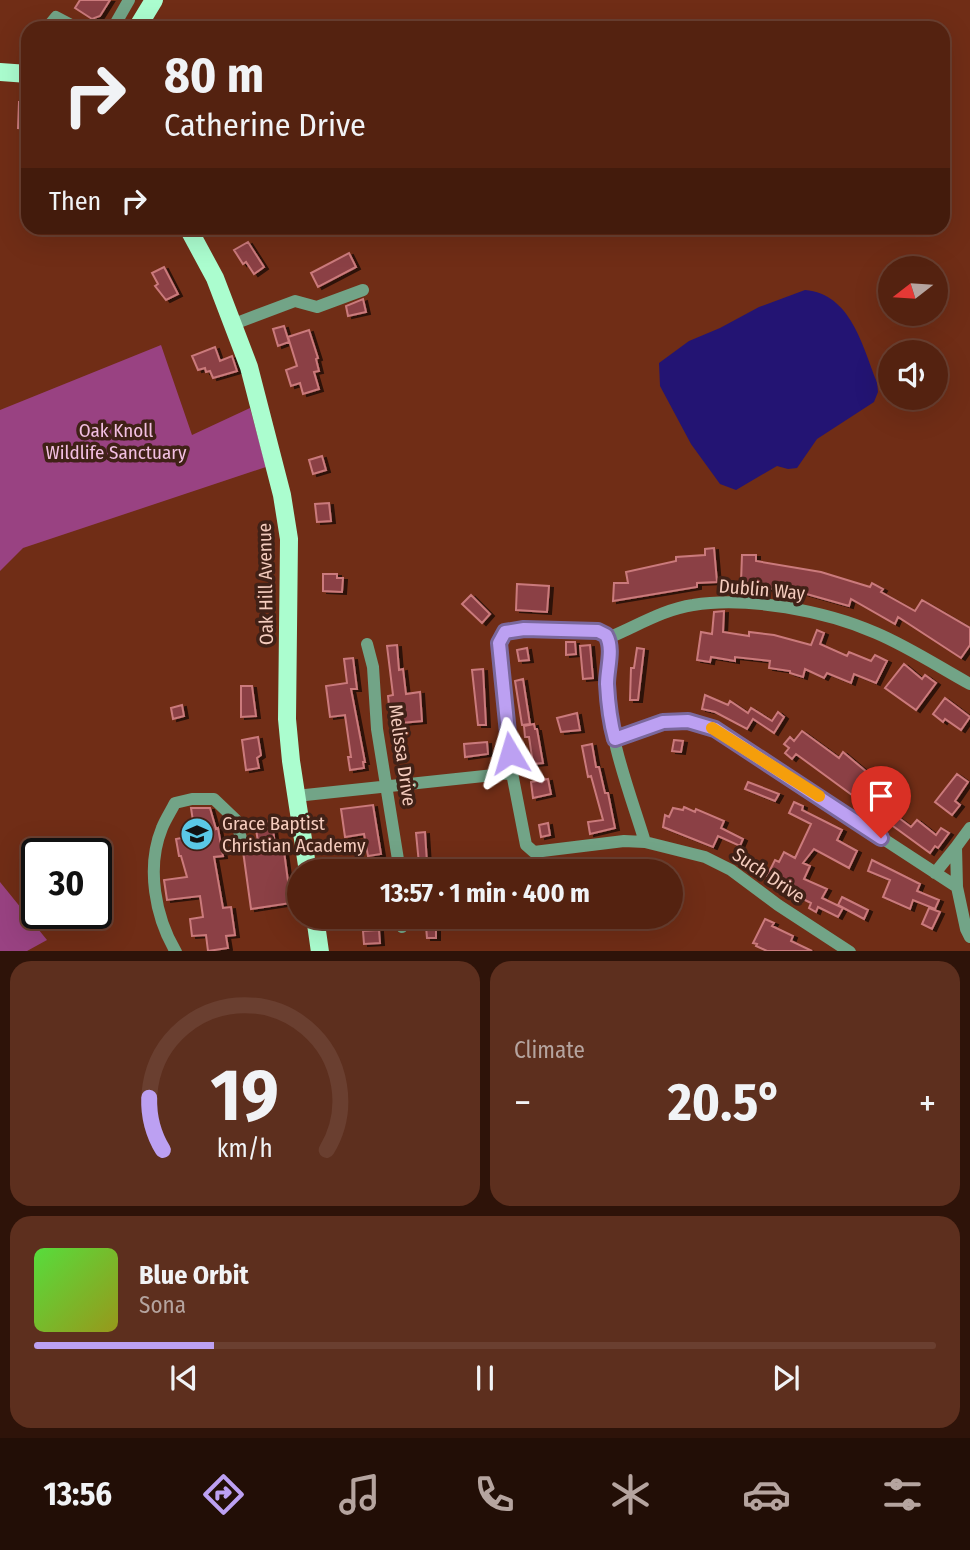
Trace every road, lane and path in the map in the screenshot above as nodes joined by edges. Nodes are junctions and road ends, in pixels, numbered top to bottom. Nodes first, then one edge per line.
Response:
1 (129, 0) edge
2 (153, 0) edge
3 (117, 21) edge
4 (145, 21) edge
5 (0, 72) edge
6 (21, 74) edge
7 (192, 235) edge
8 (363, 290) dead end
9 (234, 324) junction
10 (608, 638) junction
11 (367, 644) dead end
12 (970, 684) edge
13 (615, 739) junction
14 (512, 773) junction
15 (387, 786) junction
16 (296, 796) junction
17 (970, 828) edge
18 (242, 842) dead end
19 (645, 842) junction
20 (956, 847) junction
21 (306, 859) edge
22 (398, 859) edge
23 (934, 873) junction
24 (957, 887) junction
25 (317, 929) edge
26 (970, 937) edge
27 (176, 951) edge
28 (320, 951) edge
29 (850, 951) edge

1 - 3 street
2 - 4 main road
5 - 6 main road
7 - 9 main road, Oak Hill Avenue
8 - 9 street
9 - 16 main road, Oak Hill Avenue
10 - 12 street, Dublin Way
10 - 13 street
10 - 14 street
11 - 15 street, Melissa Drive
13 - 19 street
13 - 23 street
14 - 15 street
14 - 19 street, Such Drive
15 - 16 street
15 - 22 street, Melissa Drive
16 - 21 main road, Oak Hill Avenue
17 - 20 street
18 - 27 street
19 - 29 street, Such Drive
20 - 23 street
20 - 24 street
23 - 24 street
24 - 26 street
25 - 28 main road

